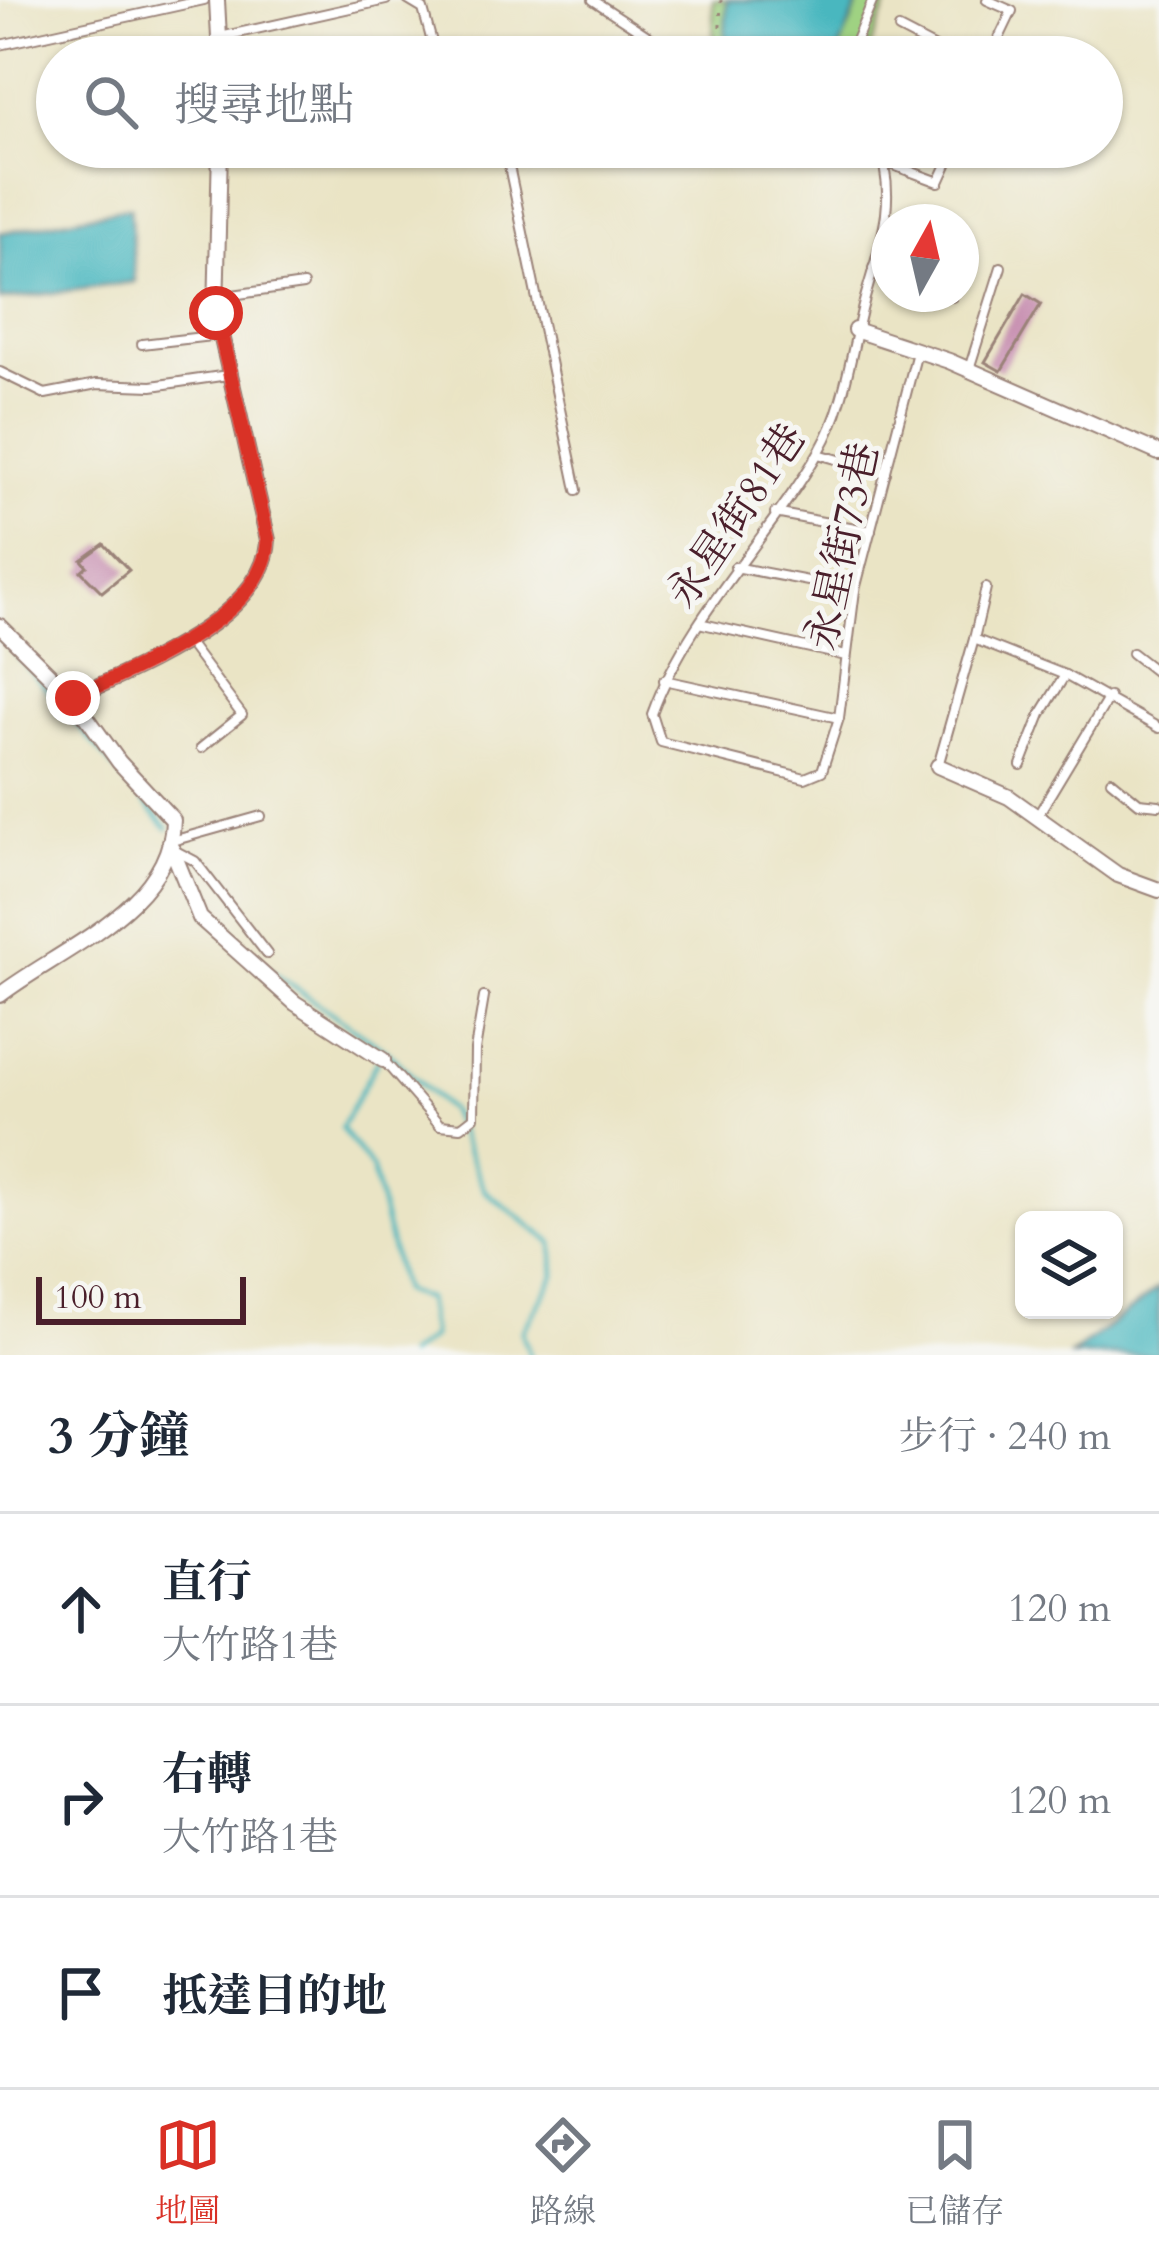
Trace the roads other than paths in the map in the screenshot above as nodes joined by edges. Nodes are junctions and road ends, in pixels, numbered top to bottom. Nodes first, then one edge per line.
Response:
1 (204, 0) edge
2 (217, 0) edge
3 (386, 0) edge
4 (408, 0) edge
5 (593, 0) edge
6 (873, 0) edge
7 (988, 0) edge
8 (899, 29) dead end
9 (41, 36) edge
10 (220, 36) edge
11 (224, 36) edge
12 (430, 36) edge
13 (648, 36) edge
14 (858, 36) edge
15 (912, 36) edge
16 (1000, 36) edge
17 (36, 37) edge
18 (0, 45) edge
19 (220, 168) edge
20 (509, 168) edge
21 (885, 168) edge
22 (900, 168) edge
23 (945, 168) edge
24 (888, 204) edge
25 (1000, 267) dead end
26 (871, 275) edge
27 (303, 285) dead end
28 (218, 297) junction
29 (855, 330) junction
30 (220, 335) junction
31 (142, 344) dead end
32 (918, 351) junction
33 (969, 370) junction
34 (0, 372) edge
35 (228, 375) junction
36 (1159, 453) edge
37 (818, 454) junction
38 (886, 472) junction
39 (577, 490) dead end
40 (775, 513) junction
41 (871, 531) junction
42 (735, 567) junction
43 (986, 588) dead end
44 (855, 590) junction
45 (703, 624) junction
46 (0, 626) edge
47 (185, 639) junction
48 (974, 639) junction
49 (1132, 653) dead end
50 (846, 656) junction
51 (1159, 674) edge
52 (1065, 675) junction
53 (664, 680) junction
54 (1109, 697) junction
55 (73, 698) junction
56 (838, 718) junction
57 (1159, 728) edge
58 (201, 748) dead end
59 (831, 755) joint
60 (1021, 765) dead end
61 (938, 766) joint
62 (1111, 780) dead end
63 (1159, 805) edge
64 (261, 815) dead end
65 (1038, 815) junction
66 (176, 844) junction
67 (1159, 890) edge
68 (267, 954) dead end
69 (0, 995) edge
70 (484, 997) dead end
71 (380, 1055) joint

1 - 9 lane
2 - 10 street
3 - 11 lane
4 - 12 lane
5 - 13 lane
6 - 14 lane
7 - 16 lane
8 - 15 lane
17 - 18 lane
19 - 28 street
20 - 39 lane
21 - 24 lane, 永星街81巷
22 - 23 lane
25 - 33 lane
26 - 29 lane, 永星街81巷
27 - 28 lane
28 - 30 street
29 - 32 street
29 - 37 lane, 永星街81巷
30 - 31 lane
30 - 35 street
32 - 33 street
32 - 38 lane, 永星街73巷
33 - 36 street
34 - 35 lane
35 - 47 street
37 - 38 lane
37 - 40 lane, 永星街81巷
38 - 41 lane, 永星街73巷
40 - 41 lane
40 - 42 lane, 永星街81巷
41 - 44 lane, 永星街73巷
42 - 44 lane
42 - 45 lane, 永星街81巷
43 - 48 lane
44 - 50 lane, 永星街73巷
45 - 50 lane
45 - 53 lane, 永星街81巷
46 - 55 street
47 - 55 street
47 - 58 lane
48 - 52 lane
48 - 61 lane
49 - 51 lane
50 - 56 lane, 永星街73巷
52 - 54 lane
52 - 60 lane
53 - 56 lane
53 - 59 lane, 永星街81巷
54 - 57 lane
54 - 65 lane
55 - 66 street
56 - 59 lane, 永星街73巷
61 - 65 street
62 - 63 lane
64 - 66 lane
65 - 67 street
66 - 68 lane
66 - 69 street
66 - 71 street
70 - 71 lane

